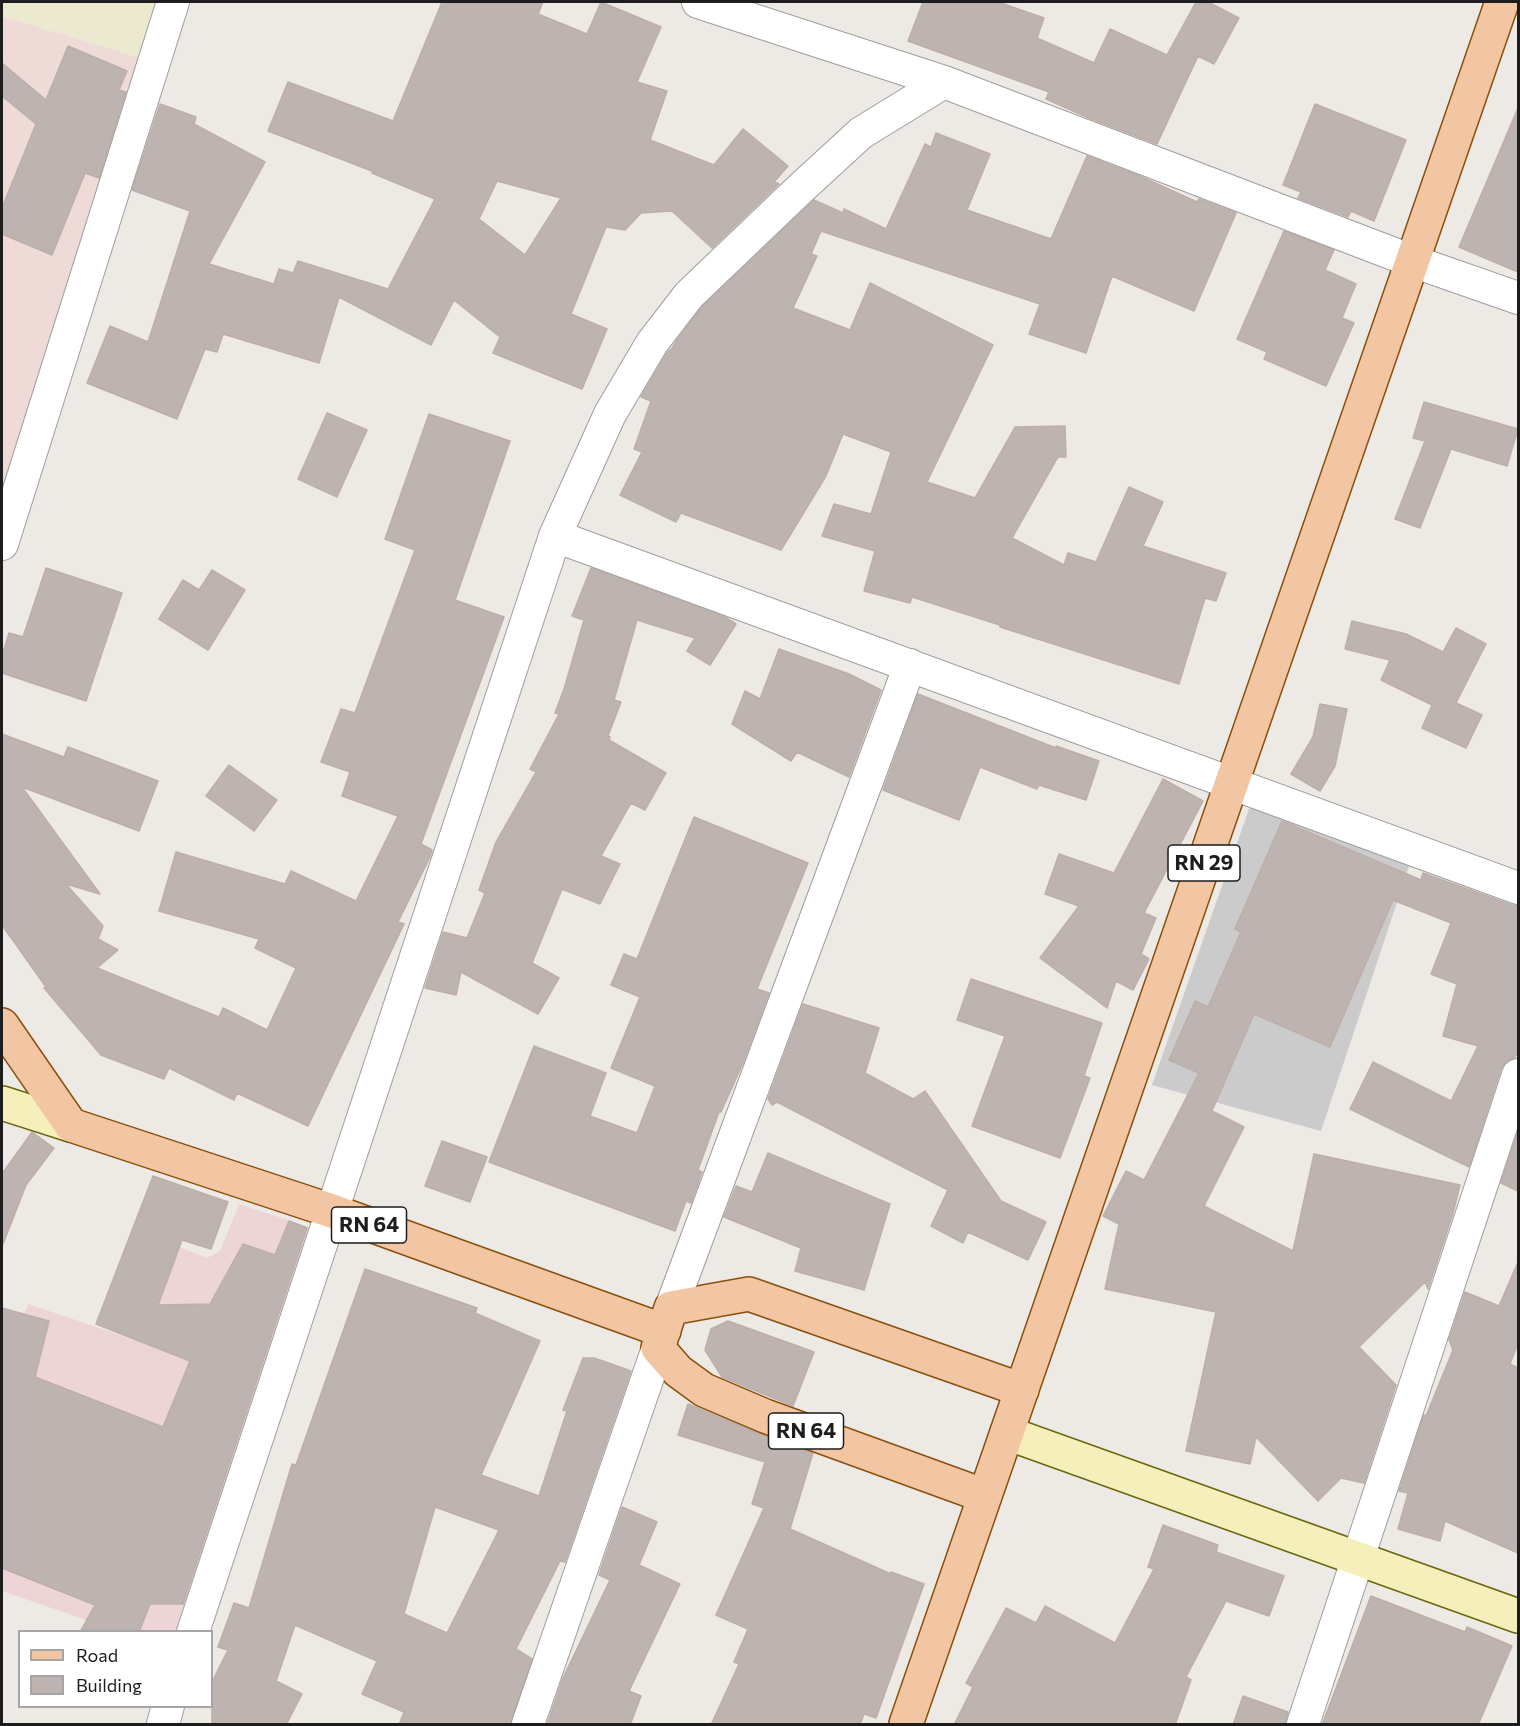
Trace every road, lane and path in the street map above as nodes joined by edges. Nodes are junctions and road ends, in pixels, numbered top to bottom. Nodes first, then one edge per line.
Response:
1 (173, 2) edge
2 (698, 2) edge
3 (1502, 2) edge
4 (944, 82) junction
5 (1412, 261) junction
6 (1518, 298) edge
7 (555, 536) junction
8 (2, 544) edge
9 (910, 665) junction
10 (1231, 784) junction
11 (1518, 888) edge
12 (2, 1025) edge
13 (1518, 1075) edge
14 (2, 1103) edge
15 (71, 1125) junction
16 (332, 1212) junction
17 (664, 1329) junction
18 (1022, 1390) junction
19 (1007, 1433) junction
20 (986, 1496) junction
21 (1358, 1558) junction
22 (1518, 1616) edge
23 (194, 1630) edge
24 (168, 1708) edge
25 (163, 1725) edge
26 (528, 1725) edge
27 (906, 1725) edge
28 (1303, 1725) edge

1 - 8 street
2 - 4 street
3 - 5 main road, RN 29
4 - 5 street
4 - 7 street
5 - 6 street
5 - 10 main road, RN 29
7 - 9 street
7 - 16 street
9 - 10 street
9 - 17 street
10 - 11 street
10 - 18 main road, RN 29
12 - 15 main road
13 - 21 street
14 - 15 main road
15 - 16 main road, RN 64
16 - 17 main road, RN 64
16 - 23 street
17 - 18 main road, RN 64
17 - 20 main road, RN 64
17 - 26 street
18 - 19 main road, RN 29
19 - 20 main road, RN 29
19 - 21 main road
20 - 27 main road, RN 29
21 - 22 main road
21 - 28 street
24 - 25 street

